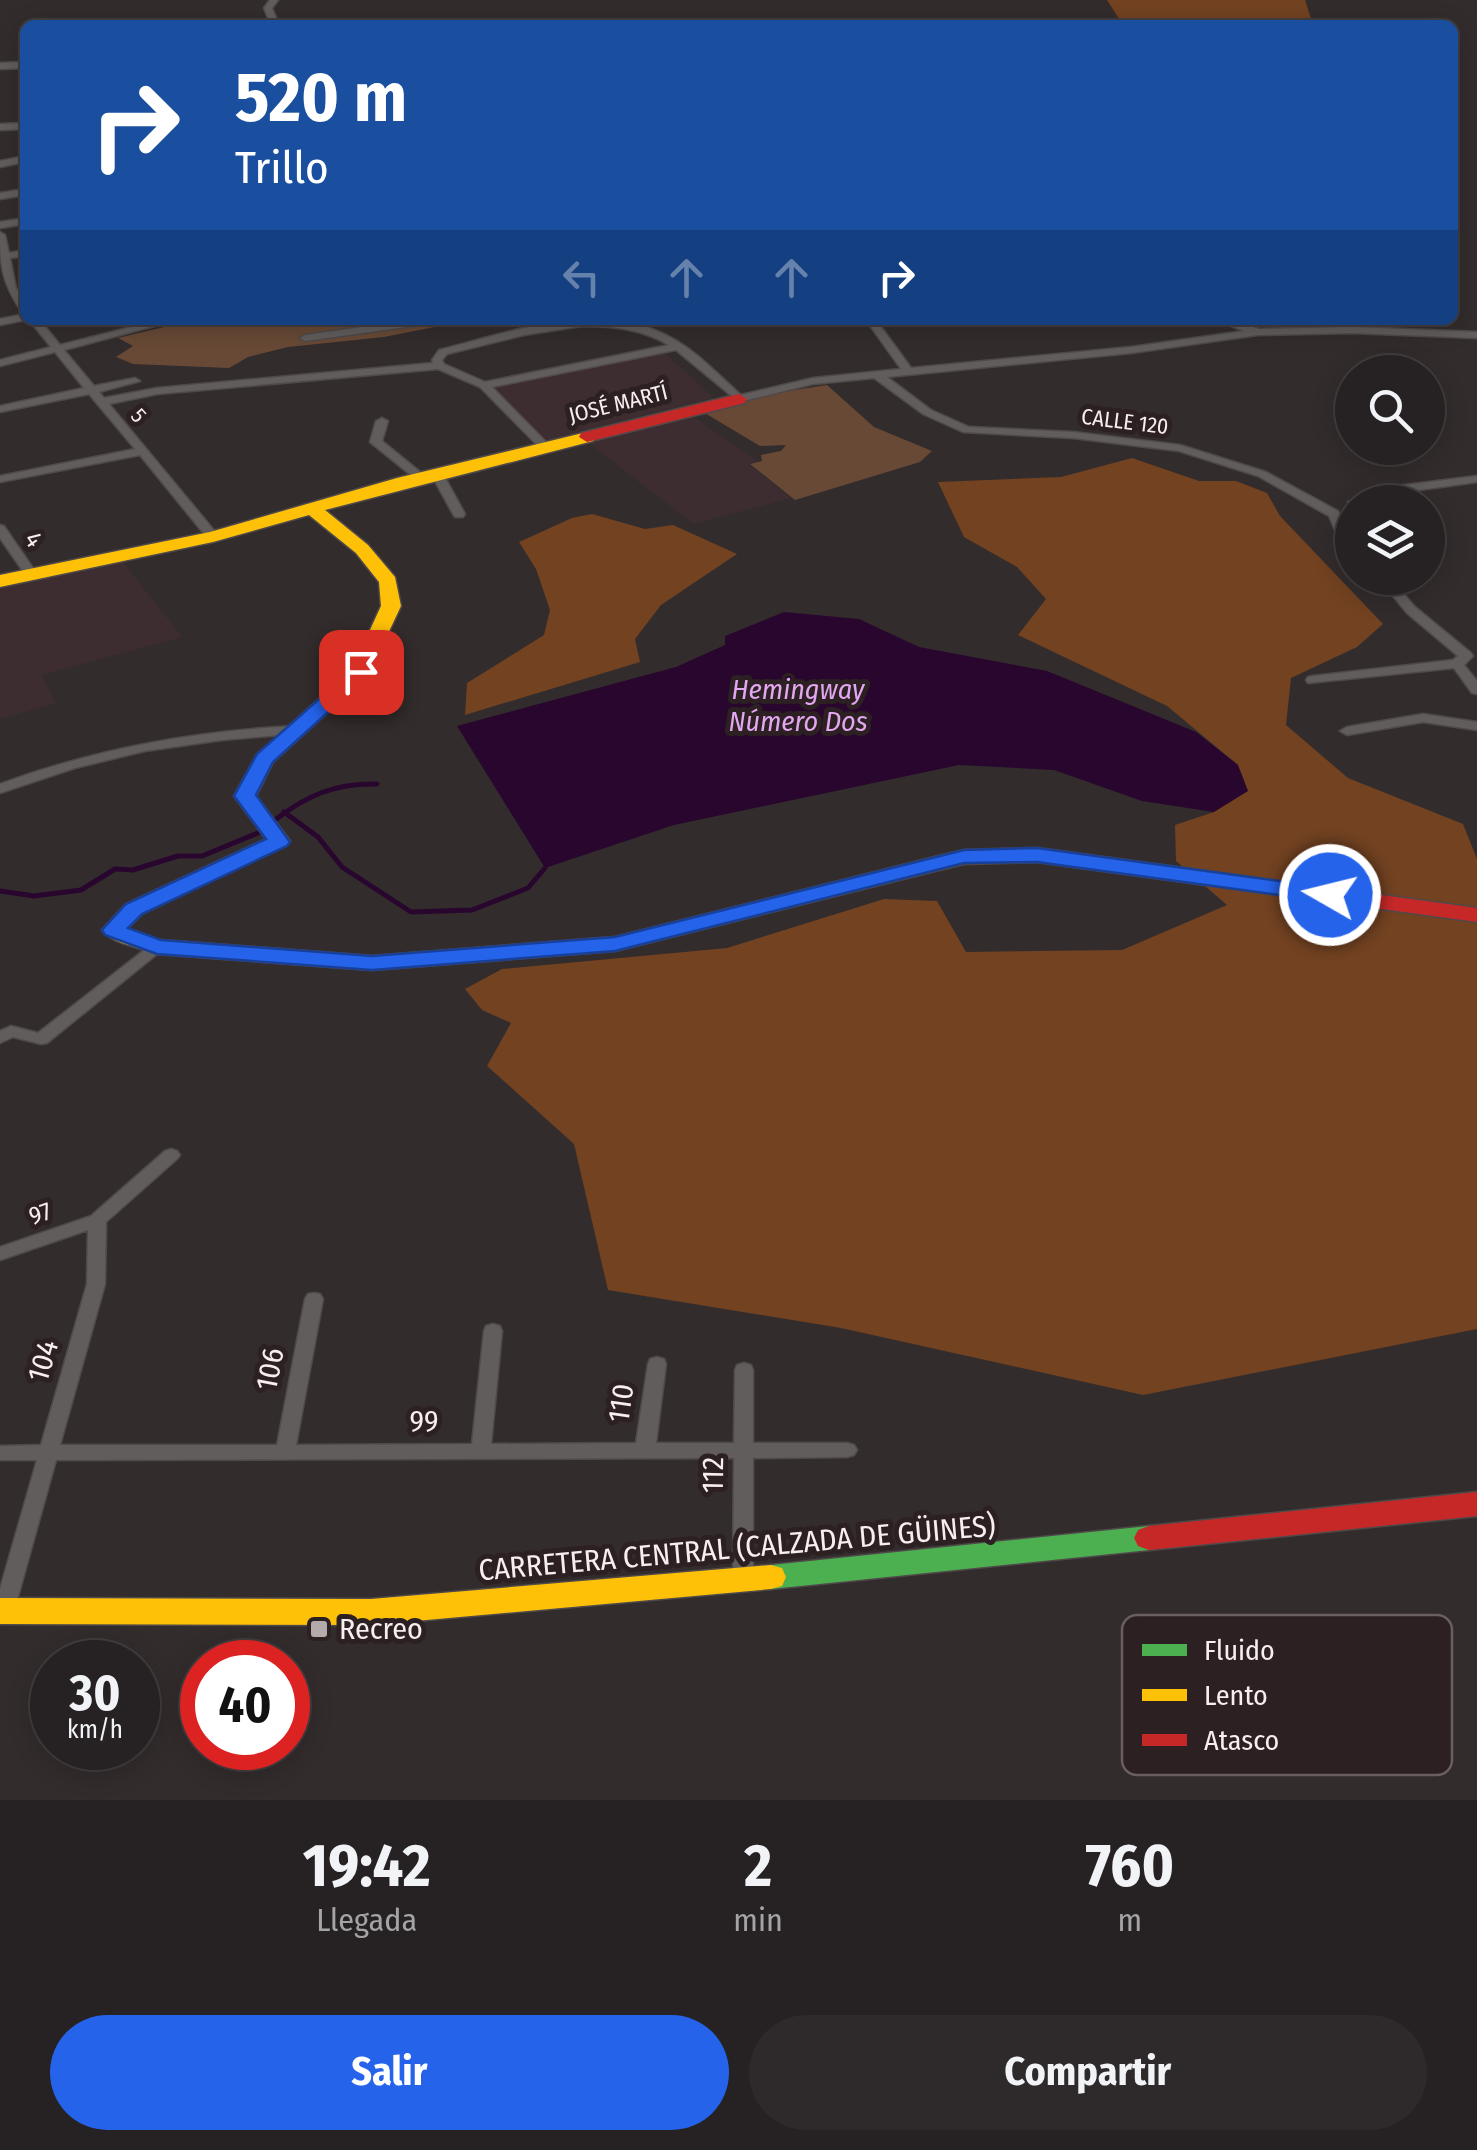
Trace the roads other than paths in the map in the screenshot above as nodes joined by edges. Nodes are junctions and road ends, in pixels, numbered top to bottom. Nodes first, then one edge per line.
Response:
1 (0, 235) edge
2 (1, 257) edge
3 (5, 289) edge
4 (38, 325) edge
5 (154, 325) edge
6 (399, 325) edge
7 (537, 325) edge
8 (570, 325) edge
9 (633, 325) edge
10 (875, 325) edge
11 (1237, 325) edge
12 (543, 331) junction
13 (1258, 332) junction
14 (1477, 335) edge
15 (305, 338) dead end
16 (676, 347) junction
17 (60, 351) junction
18 (0, 364) edge
19 (440, 366) junction
20 (908, 370) junction
21 (877, 375) junction
22 (135, 381) dead end
23 (484, 385) junction
24 (91, 390) junction
25 (739, 399) junction
26 (100, 402) junction
27 (0, 409) edge
28 (382, 422) dead end
29 (546, 447) junction
30 (144, 451) junction
31 (429, 476) junction
32 (1477, 479) edge
33 (0, 480) edge
34 (1434, 485) edge
35 (314, 509) junction
36 (459, 514) dead end
37 (1334, 514) edge
38 (0, 530) edge
39 (213, 536) junction
40 (31, 574) junction
41 (0, 581) edge
42 (1398, 595) edge
43 (1467, 658) edge
44 (1313, 680) dead end
45 (1477, 690) edge
46 (1477, 726) edge
47 (296, 730) junction
48 (1347, 732) dead end
49 (0, 789) edge
50 (1477, 915) edge
51 (157, 947) junction
52 (0, 1038) edge
53 (171, 1155) dead end
54 (97, 1220) junction
55 (0, 1254) edge
56 (314, 1299) dead end
57 (493, 1331) dead end
58 (657, 1364) dead end
59 (744, 1370) dead end
60 (744, 1448) junction
61 (645, 1450) junction
62 (847, 1450) dead end
63 (284, 1451) junction
64 (481, 1451) junction
65 (0, 1452) edge
66 (49, 1453) junction
67 (1477, 1504) edge
68 (744, 1580) junction
69 (2, 1612) edge

1 - 2 street
2 - 3 street
4 - 17 street, 5
5 - 17 street
6 - 15 street
7 - 12 street
8 - 12 street
9 - 16 street
10 - 20 street
11 - 13 street
12 - 19 street
13 - 14 street
13 - 20 street, JOSÉ MARTÍ
16 - 23 street
16 - 25 street
17 - 18 street
17 - 24 street, 5
19 - 23 street
19 - 26 street
20 - 21 street, JOSÉ MARTÍ
21 - 25 street, JOSÉ MARTÍ
21 - 37 street, CALLE 120
22 - 24 street
23 - 29 street
24 - 26 street, 5
24 - 27 street
25 - 29 street, JOSÉ MARTÍ
26 - 30 street, 5
28 - 31 street
29 - 31 street, JOSÉ MARTÍ
30 - 33 street
30 - 39 street, 5
31 - 35 street, JOSÉ MARTÍ
31 - 36 street
32 - 34 street
35 - 39 street, JOSÉ MARTÍ
35 - 47 street
38 - 40 street, 4
39 - 40 street, JOSÉ MARTÍ
40 - 41 street, JOSÉ MARTÍ
42 - 43 street
43 - 44 street
43 - 45 street
46 - 48 street
47 - 49 street
47 - 51 street
50 - 51 street
51 - 52 street
53 - 54 street
54 - 55 street, 97
54 - 66 street, 104
56 - 63 street, 106
57 - 64 street
58 - 61 street, 110
59 - 60 street, 112
60 - 61 street, 99
60 - 62 street, 99
60 - 68 street, 112
61 - 64 street, 99
63 - 64 street, 99
63 - 66 street, 99
65 - 66 street, 99
66 - 69 street, 104
67 - 68 street, CARRETERA CENTRAL (CALZADA DE GÜINES)
68 - 69 street, CARRETERA CENTRAL (CALZADA DE GÜINES)

